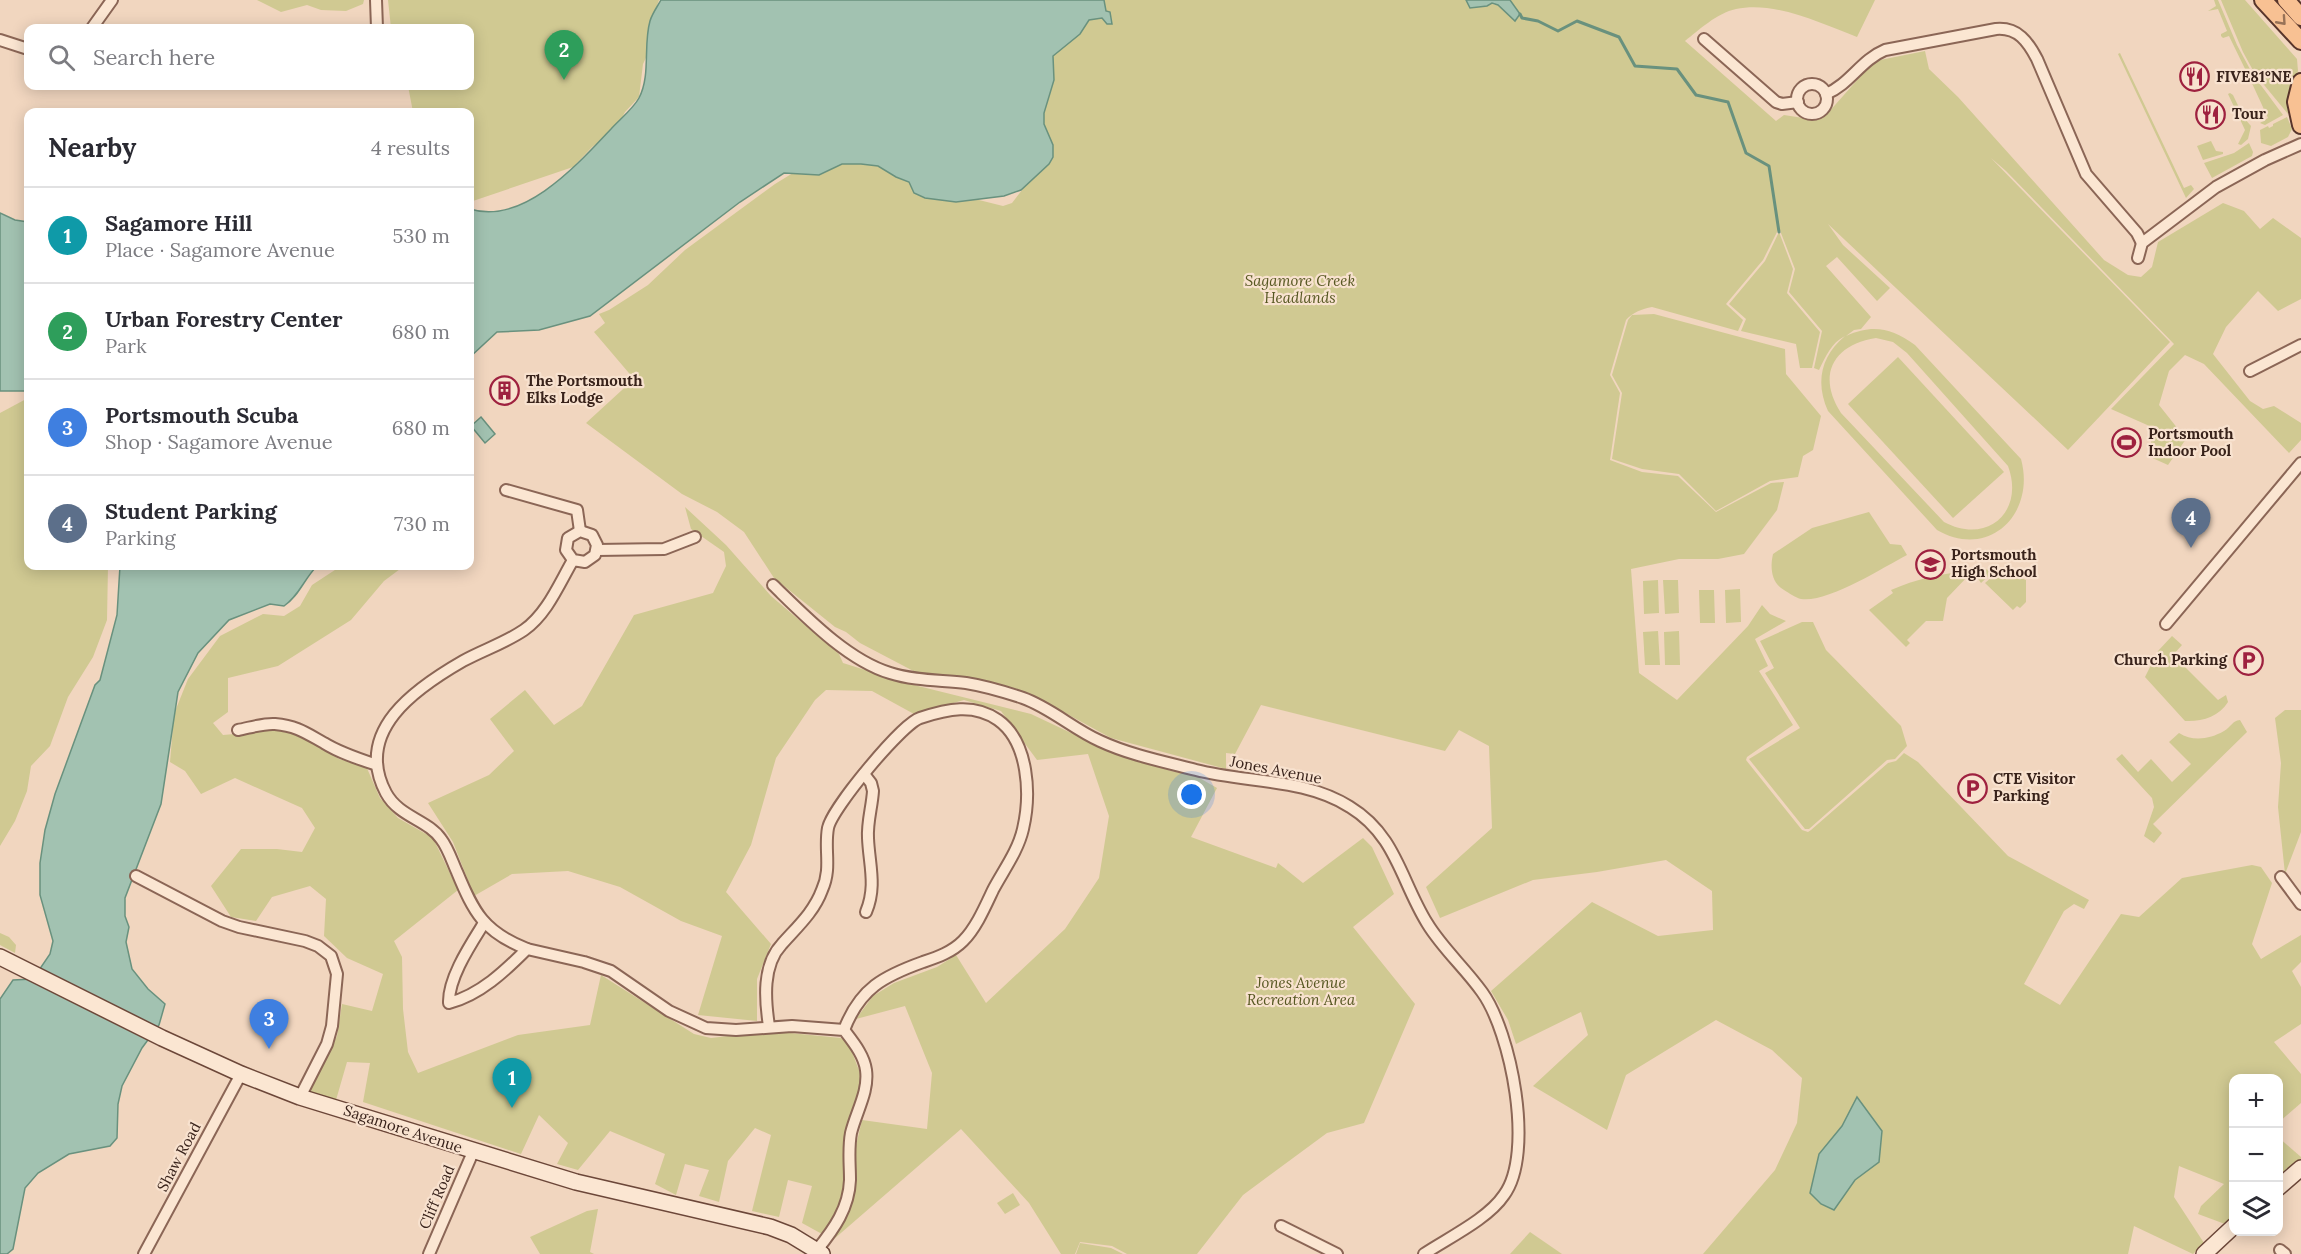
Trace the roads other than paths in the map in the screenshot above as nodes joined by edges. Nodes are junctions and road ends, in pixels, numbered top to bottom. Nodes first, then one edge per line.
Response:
1 (111, 0) edge
2 (376, 0) edge
3 (2264, 0) edge
4 (2286, 0) edge
5 (2301, 17) edge
6 (95, 24) edge
7 (377, 24) edge
8 (1704, 39) dead end
9 (0, 40) edge
10 (2301, 41) edge
11 (24, 49) edge
12 (2301, 82) edge
13 (1826, 94) junction
14 (1798, 102) junction
15 (2301, 125) edge
16 (2301, 144) edge
17 (2142, 243) junction
18 (2138, 258) dead end
19 (2301, 345) edge
20 (2250, 371) dead end
21 (2301, 463) edge
22 (506, 490) dead end
23 (580, 531) junction
24 (695, 537) dead end
25 (597, 550) junction
26 (573, 560) junction
27 (773, 585) dead end
28 (2166, 624) dead end
29 (238, 729) dead end
30 (377, 765) junction
31 (864, 774) junction
32 (136, 876) dead end
33 (2281, 877) dead end
34 (2301, 904) edge
35 (866, 912) dead end
36 (484, 922) junction
37 (527, 949) junction
38 (1, 957) edge
39 (769, 1026) junction
40 (844, 1030) junction
41 (241, 1074) junction
42 (300, 1096) junction
43 (473, 1152) junction
44 (2301, 1168) edge
45 (2283, 1184) edge
46 (1281, 1226) dead end
47 (2229, 1231) edge
48 (820, 1252) edge
49 (144, 1254) edge
50 (429, 1254) edge
51 (1337, 1254) edge
52 (1424, 1254) edge
53 (2204, 1254) edge

1 - 6 street
2 - 7 street
3 -> 10 main road
4 - 5 main road
8 - 14 street
9 - 11 street
12 - 15 main road
13 - 14 street
13 - 14 street
13 - 17 street
16 - 17 street
17 - 18 street
19 - 20 street
21 - 28 street
22 - 23 street
23 - 25 street
23 - 26 street
24 - 25 street
25 - 26 street
26 - 30 street
27 - 52 street, Jones Avenue
29 - 30 street
30 - 36 street
31 - 35 street
31 - 39 street
31 - 40 street
32 - 42 street
33 - 34 street
36 - 37 street
36 - 37 street
37 - 39 street
38 - 41 main road, Sagamore Avenue
39 - 40 street
40 - 48 street
41 - 42 main road, Sagamore Avenue
41 - 49 street, Shaw Road
42 - 43 main road, Sagamore Avenue
43 - 48 main road, Sagamore Avenue
43 - 50 street, Cliff Road
44 - 45 main road
46 - 51 street
47 - 53 main road

